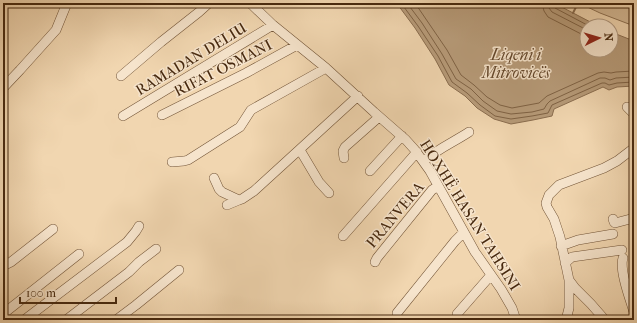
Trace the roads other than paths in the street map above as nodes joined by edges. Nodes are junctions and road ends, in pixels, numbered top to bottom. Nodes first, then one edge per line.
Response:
1 (67, 3) edge
2 (209, 3) edge
3 (250, 3) edge
4 (273, 25) junction
5 (297, 45) junction
6 (326, 68) junction
7 (121, 76) dead end
8 (3, 88) edge
9 (358, 96) junction
10 (627, 107) dead end
11 (634, 114) edge
12 (162, 115) dead end
13 (123, 116) dead end
14 (379, 117) junction
15 (469, 132) dead end
16 (402, 136) junction
17 (634, 148) edge
18 (300, 150) junction
19 (417, 152) junction
20 (344, 158) dead end
21 (424, 161) junction
22 (172, 162) dead end
23 (370, 172) dead end
24 (214, 178) dead end
25 (438, 186) junction
26 (329, 193) dead end
27 (239, 200) junction
28 (227, 205) dead end
29 (634, 218) edge
30 (613, 220) dead end
31 (140, 226) dead end
32 (53, 229) dead end
33 (463, 233) junction
34 (613, 234) dead end
35 (343, 236) dead end
36 (561, 246) junction
37 (156, 249) dead end
38 (79, 254) dead end
39 (375, 262) dead end
40 (565, 263) junction
41 (3, 265) edge
42 (179, 270) dead end
43 (491, 275) junction
44 (569, 280) junction
45 (634, 312) edge
46 (397, 313) dead end
47 (3, 314) edge
48 (457, 314) dead end
49 (24, 320) edge
50 (66, 320) edge
51 (116, 320) edge
52 (516, 320) edge
53 (566, 320) edge
54 (605, 320) edge

1 - 8 street
2 - 7 street
3 - 4 street, HOXHË HASAN TAHSINI
4 - 5 street, HOXHË HASAN TAHSINI
4 - 13 street, RAMADAN DELIU
5 - 6 street, HOXHË HASAN TAHSINI
5 - 12 street, RIFAT OSMANI
6 - 9 street, HOXHË HASAN TAHSINI
6 - 22 street
9 - 14 street, HOXHË HASAN TAHSINI
9 - 18 street
10 - 11 street
14 - 16 street, HOXHË HASAN TAHSINI
14 - 20 street
15 - 21 street
16 - 19 street, HOXHË HASAN TAHSINI
16 - 23 street
17 - 36 street
18 - 26 street
18 - 27 street
19 - 21 street, HOXHË HASAN TAHSINI
19 - 35 street
21 - 25 street, HOXHË HASAN TAHSINI
24 - 27 street
25 - 33 street, HOXHË HASAN TAHSINI
25 - 39 street, PRANVERA
27 - 28 street
29 - 30 street
31 - 49 street
32 - 41 street
33 - 43 street, HOXHË HASAN TAHSINI
33 - 46 street
34 - 36 street
36 - 40 street
37 - 50 street
38 - 47 street
40 - 44 street
40 - 45 street
42 - 51 street
43 - 48 street
43 - 52 street, HOXHË HASAN TAHSINI
44 - 53 street
44 - 54 street

